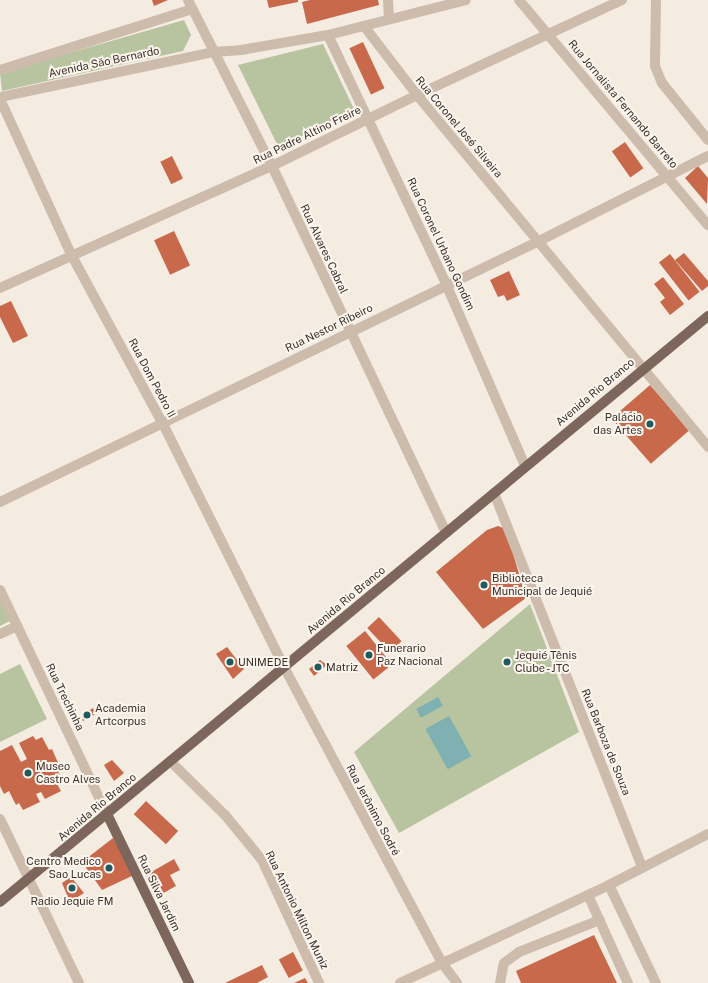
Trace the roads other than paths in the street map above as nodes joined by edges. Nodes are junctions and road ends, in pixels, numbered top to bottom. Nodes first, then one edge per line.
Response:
1 (388, 0) edge
2 (466, 0) edge
3 (519, 0) edge
4 (622, 0) edge
5 (656, 0) edge
6 (190, 4) edge
7 (389, 19) junction
8 (364, 26) junction
9 (549, 34) junction
10 (328, 35) junction
11 (214, 52) junction
12 (0, 70) edge
13 (417, 95) junction
14 (0, 98) edge
15 (369, 118) junction
16 (708, 140) edge
17 (708, 156) edge
18 (272, 166) junction
19 (668, 177) junction
20 (708, 225) edge
21 (539, 241) junction
22 (71, 254) junction
23 (446, 284) junction
24 (0, 288) edge
25 (708, 316) edge
26 (350, 331) junction
27 (643, 368) junction
28 (162, 422) junction
29 (708, 447) edge
30 (525, 466) junction
31 (494, 493) junction
32 (0, 502) edge
33 (446, 533) junction
34 (0, 590) edge
35 (17, 626) junction
36 (0, 634) edge
37 (284, 667) junction
38 (170, 761) junction
39 (107, 814) junction
40 (0, 820) edge
41 (708, 834) edge
42 (642, 866) junction
43 (30, 879) junction
44 (609, 885) junction
45 (588, 895) junction
46 (0, 902) edge
47 (600, 920) junction
48 (442, 963) junction
49 (79, 983) edge
50 (189, 983) edge
51 (319, 983) edge
52 (400, 983) edge
53 (457, 983) edge
54 (500, 983) edge
55 (628, 983) edge
56 (656, 983) edge

1 - 7 street
2 - 7 street, Avenida São Bernardo
3 - 9 street, Rua Jornalista Fernando Barreto
4 - 9 street, Rua Padre Altino Freire
5 - 16 street
6 - 11 street, Rua Alvares Cabral
6 - 12 street, Avenida São Bernardo
7 - 8 street, Avenida São Bernardo
8 - 10 street, Avenida São Bernardo
8 - 13 street, Rua Coronel José Silveira
9 - 13 street, Rua Padre Altino Freire
9 - 19 street, Rua Jornalista Fernando Barreto
10 - 11 street, Avenida São Bernardo
10 - 15 street, Rua Coronel Urbano Gondim
11 - 14 street, Avenida São Bernardo
11 - 18 street, Rua Alvares Cabral
13 - 15 street, Rua Padre Altino Freire
13 - 21 street, Rua Coronel José Silveira
14 - 22 street, Rua Dom Pedro II
15 - 18 street, Rua Padre Altino Freire
15 - 23 street, Rua Coronel Urbano Gondim
17 - 19 street, Rua Nestor Ribeiro
18 - 22 street, Rua Padre Altino Freire
18 - 26 street, Rua Alvares Cabral
19 - 20 street, Rua Jornalista Fernando Barreto
19 - 21 street, Rua Nestor Ribeiro
21 - 23 street, Rua Nestor Ribeiro
21 - 27 street, Rua Coronel José Silveira
22 - 24 street, Rua Padre Altino Freire
22 - 28 street, Rua Dom Pedro II
23 - 26 street, Rua Nestor Ribeiro
23 - 30 street, Rua Coronel Urbano Gondim
25 - 27 main road, Avenida Rio Branco
26 - 28 street, Rua Nestor Ribeiro
26 - 33 street, Rua Alvares Cabral
27 - 29 street, Rua Coronel José Silveira
27 - 30 main road, Avenida Rio Branco
28 - 32 street, Rua Nestor Ribeiro
28 - 37 street, Rua Dom Pedro II
30 - 31 main road, Avenida Rio Branco
31 - 33 main road, Avenida Rio Branco
31 - 42 street, Rua Barboza de Souza
33 - 37 main road, Avenida Rio Branco
34 - 35 street, Rua Trechinha
35 - 36 street
35 - 39 street, Rua Trechinha
37 - 38 main road, Avenida Rio Branco
37 - 48 street, Rua Jerônimo Sodré
38 - 39 main road, Avenida Rio Branco
38 - 51 street, Rua Antonio Milton Muniz
39 - 43 main road, Avenida Rio Branco
39 - 50 main road, Rua Silva Jardim
40 - 43 street
41 - 42 street
42 - 44 street
43 - 46 main road, Avenida Rio Branco
43 - 49 street
44 - 45 street
44 - 56 street
45 - 47 street
45 - 48 street
47 - 54 street
47 - 55 street
48 - 52 street
48 - 53 street, Rua Jerônimo Sodré

